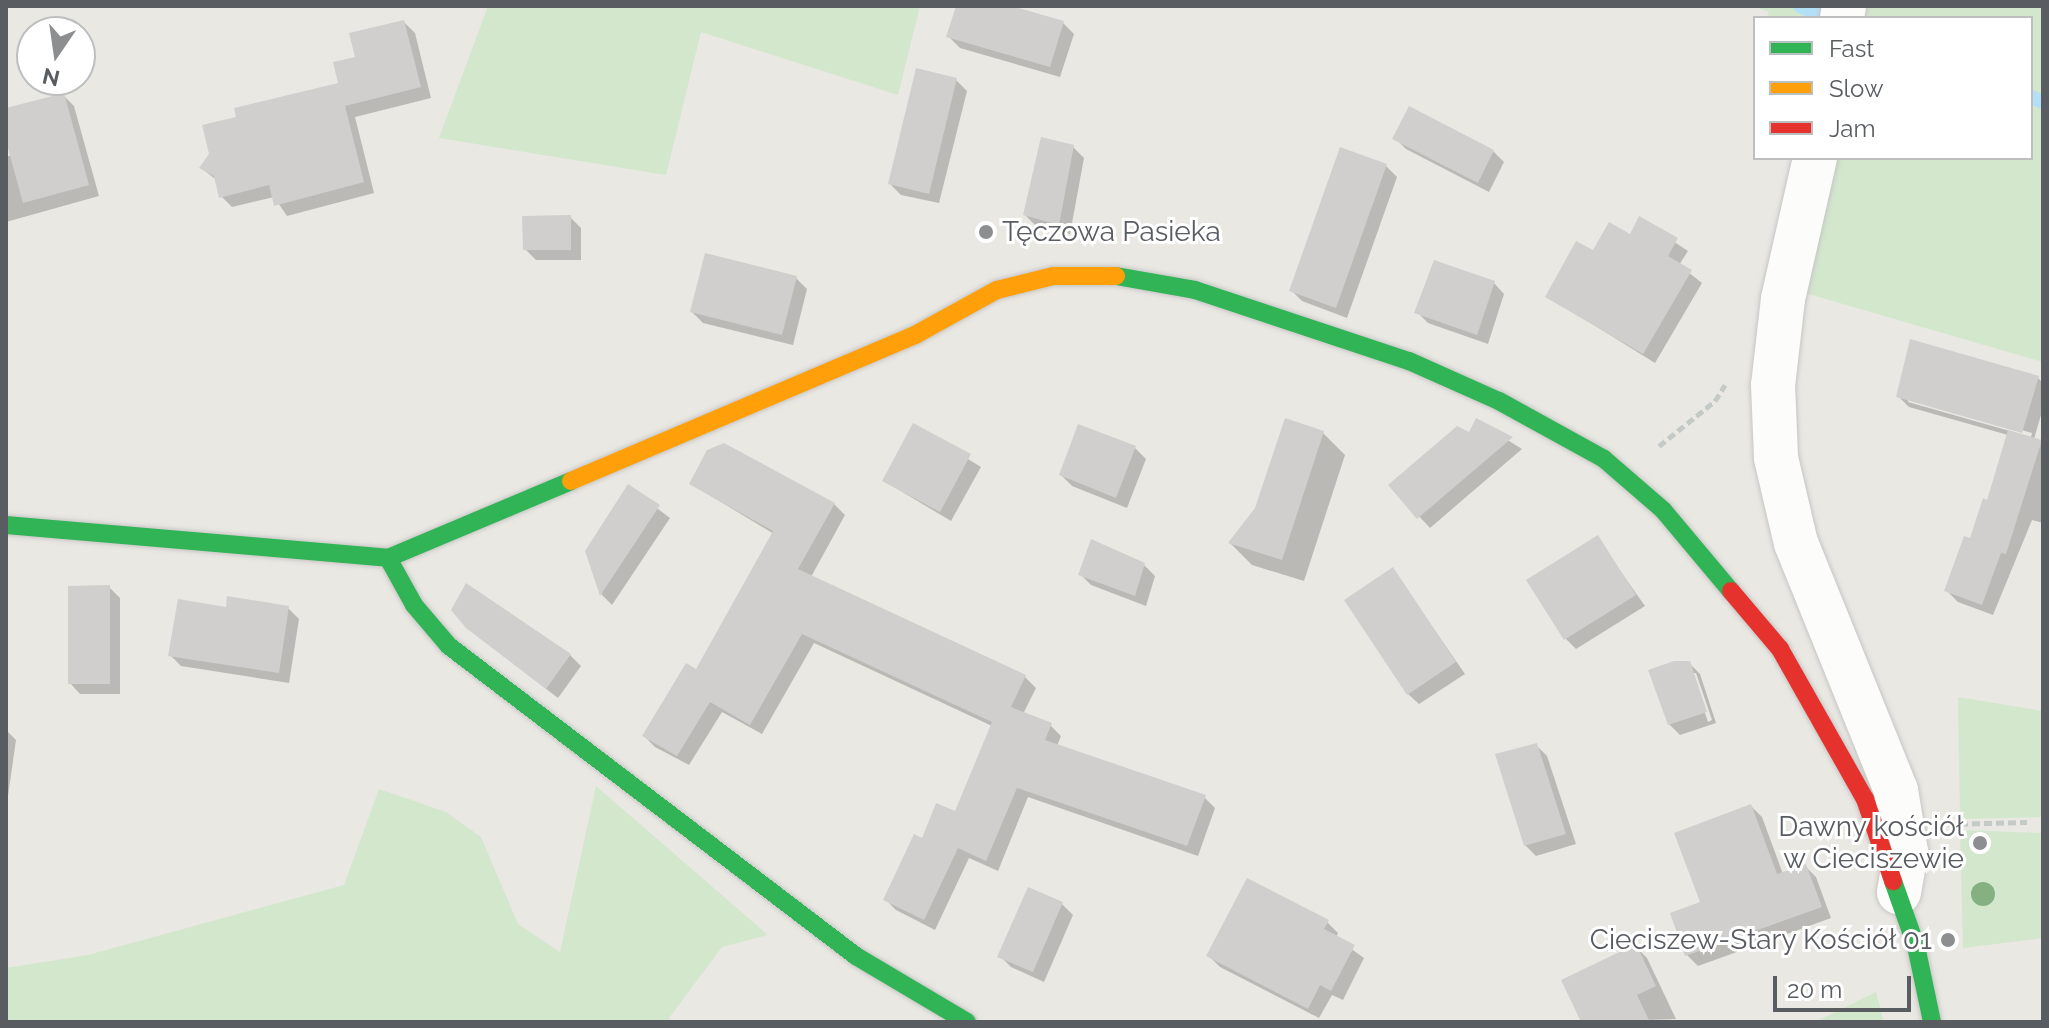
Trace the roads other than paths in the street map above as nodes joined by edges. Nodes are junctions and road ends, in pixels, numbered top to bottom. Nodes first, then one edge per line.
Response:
1 (1815, 160) edge
2 (6, 525) edge
3 (388, 558) junction
4 (1899, 892) junction
5 (967, 1022) edge
6 (1932, 1022) edge

1 - 4 street
2 - 3 street
3 - 4 street
3 - 5 street
4 - 6 street

